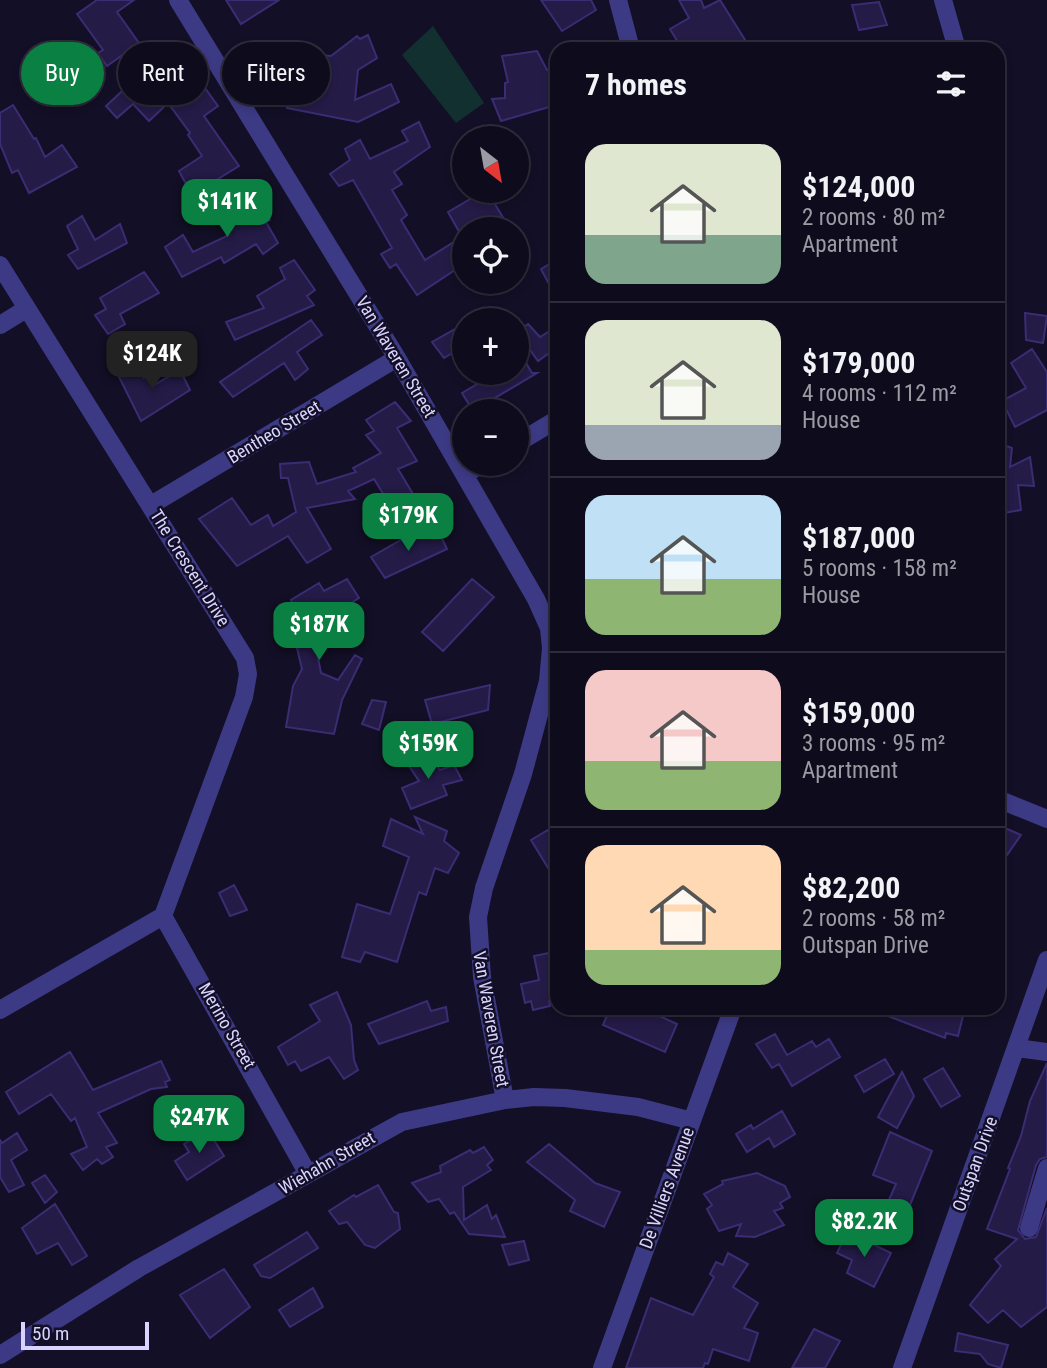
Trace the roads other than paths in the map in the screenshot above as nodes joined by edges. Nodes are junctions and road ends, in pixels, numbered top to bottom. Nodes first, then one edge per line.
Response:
1 (178, 0) edge
2 (618, 0) edge
3 (943, 0) edge
4 (629, 42) edge
5 (955, 42) edge
6 (0, 265) edge
7 (26, 309) junction
8 (0, 325) edge
9 (397, 358) junction
10 (550, 424) edge
11 (529, 436) edge
12 (452, 452) edge
13 (466, 476) edge
14 (151, 505) junction
15 (550, 638) edge
16 (550, 659) edge
17 (1005, 802) edge
18 (1047, 819) edge
19 (163, 916) junction
20 (1047, 960) edge
21 (0, 1010) edge
22 (730, 1015) edge
23 (1017, 1048) junction
24 (1047, 1052) edge
25 (505, 1100) junction
26 (691, 1121) junction
27 (1047, 1168) edge
28 (308, 1174) junction
29 (1029, 1228) dead end
30 (0, 1355) edge
31 (602, 1368) edge
32 (902, 1368) edge

1 - 9 street, Van Waveren Street
2 - 4 street
3 - 5 street
6 - 7 street, The Crescent Drive
7 - 8 street
7 - 14 street, The Crescent Drive
9 - 12 street, Van Waveren Street
9 - 14 street, Bentheo Street
10 - 11 street
13 - 15 street, Van Waveren Street
14 - 19 street, The Crescent Drive
16 - 25 street, Van Waveren Street
17 - 18 street
19 - 21 street
19 - 28 street, Merino Street
20 - 23 street, Outspan Drive
22 - 26 street, De Villiers Avenue
23 - 24 street
23 - 32 street, Outspan Drive
25 - 26 street, Wiehahn Street
25 - 28 street, Wiehahn Street
26 - 31 street, De Villiers Avenue
27 - 29 street
28 - 30 street, Wiehahn Street

